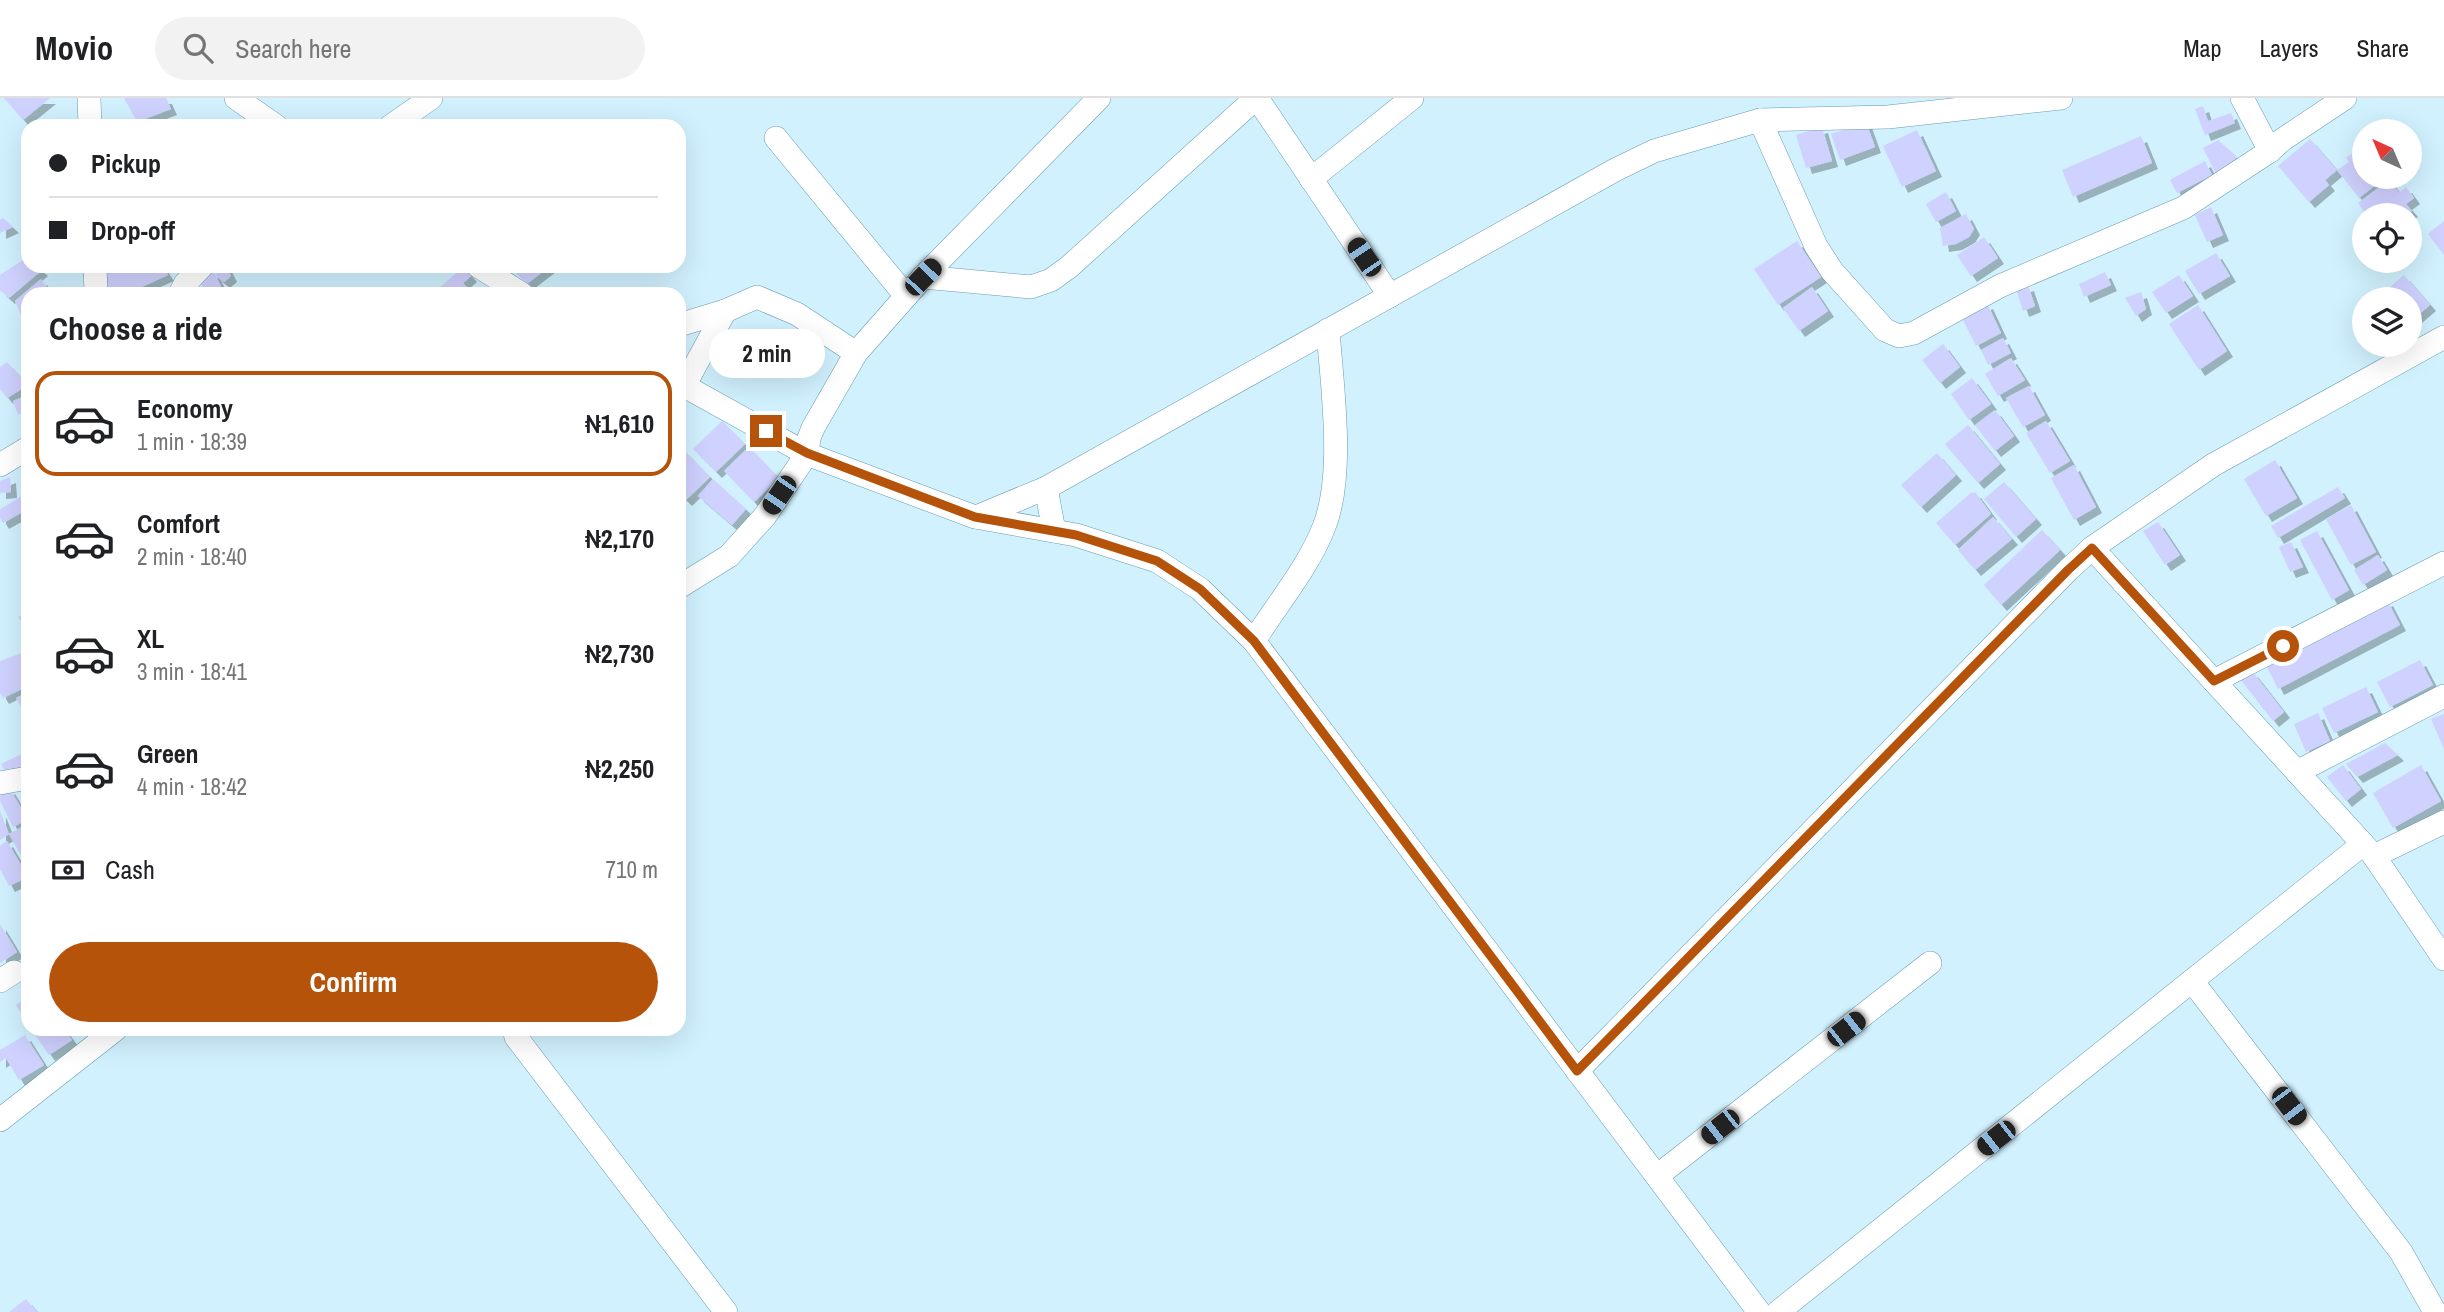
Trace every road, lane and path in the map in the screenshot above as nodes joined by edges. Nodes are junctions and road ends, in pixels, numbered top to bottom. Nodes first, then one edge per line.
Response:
1 (89, 98) edge
2 (236, 98) edge
3 (431, 98) edge
4 (1099, 98) edge
5 (1257, 98) edge
6 (1412, 98) edge
7 (1856, 98) edge
8 (2062, 98) edge
9 (2242, 98) edge
10 (2345, 98) edge
11 (1836, 117) junction
12 (90, 119) edge
13 (266, 119) edge
14 (401, 119) edge
15 (1759, 120) junction
16 (776, 138) dead end
17 (2270, 151) junction
18 (1311, 179) junction
19 (195, 273) edge
20 (489, 273) edge
21 (923, 277) junction
22 (184, 287) edge
23 (511, 287) edge
24 (906, 296) junction
25 (1390, 296) junction
26 (725, 311) junction
27 (686, 323) edge
28 (1328, 330) junction
29 (2444, 337) edge
30 (856, 353) junction
31 (686, 377) edge
32 (686, 386) edge
33 (21, 452) edge
34 (807, 453) junction
35 (0, 466) edge
36 (1046, 488) junction
37 (975, 517) junction
38 (1054, 531) junction
39 (2092, 548) junction
40 (2444, 563) edge
41 (686, 583) edge
42 (1254, 641) junction
43 (2214, 681) junction
44 (2444, 696) edge
45 (2297, 772) junction
46 (21, 779) edge
47 (0, 783) edge
48 (2444, 821) edge
49 (2369, 850) junction
50 (2444, 959) edge
51 (1930, 963) dead end
52 (2192, 981) junction
53 (108, 1036) edge
54 (516, 1036) edge
55 (1577, 1071) junction
56 (0, 1120) edge
57 (1657, 1176) junction
58 (726, 1312) edge
59 (1759, 1312) edge
60 (1778, 1312) edge
61 (2435, 1312) edge

1 - 12 street
2 - 13 street
3 - 14 street
4 - 21 street
5 - 18 street
5 - 21 street
6 - 18 street
7 - 11 street
8 - 11 street
9 - 17 street
10 - 17 street
11 - 15 street
15 - 17 street
15 - 25 street
16 - 24 street
18 - 25 street
19 - 22 street
20 - 23 street
21 - 24 street
24 - 30 street
25 - 28 street
26 - 27 street
26 - 30 street
26 - 31 street
28 - 36 street
28 - 42 street
29 - 39 street
30 - 34 street
32 - 34 street
33 - 35 street
34 - 37 street
34 - 41 street
36 - 37 street
36 - 38 street
37 - 38 street
38 - 42 street
39 - 43 street
39 - 55 street
40 - 43 street
42 - 55 street
43 - 45 street
44 - 45 street
45 - 49 street
46 - 47 street
48 - 49 street
49 - 50 street
49 - 52 street
51 - 57 street
52 - 60 street
52 - 61 street
53 - 56 street
54 - 58 street
55 - 57 street
57 - 59 street

